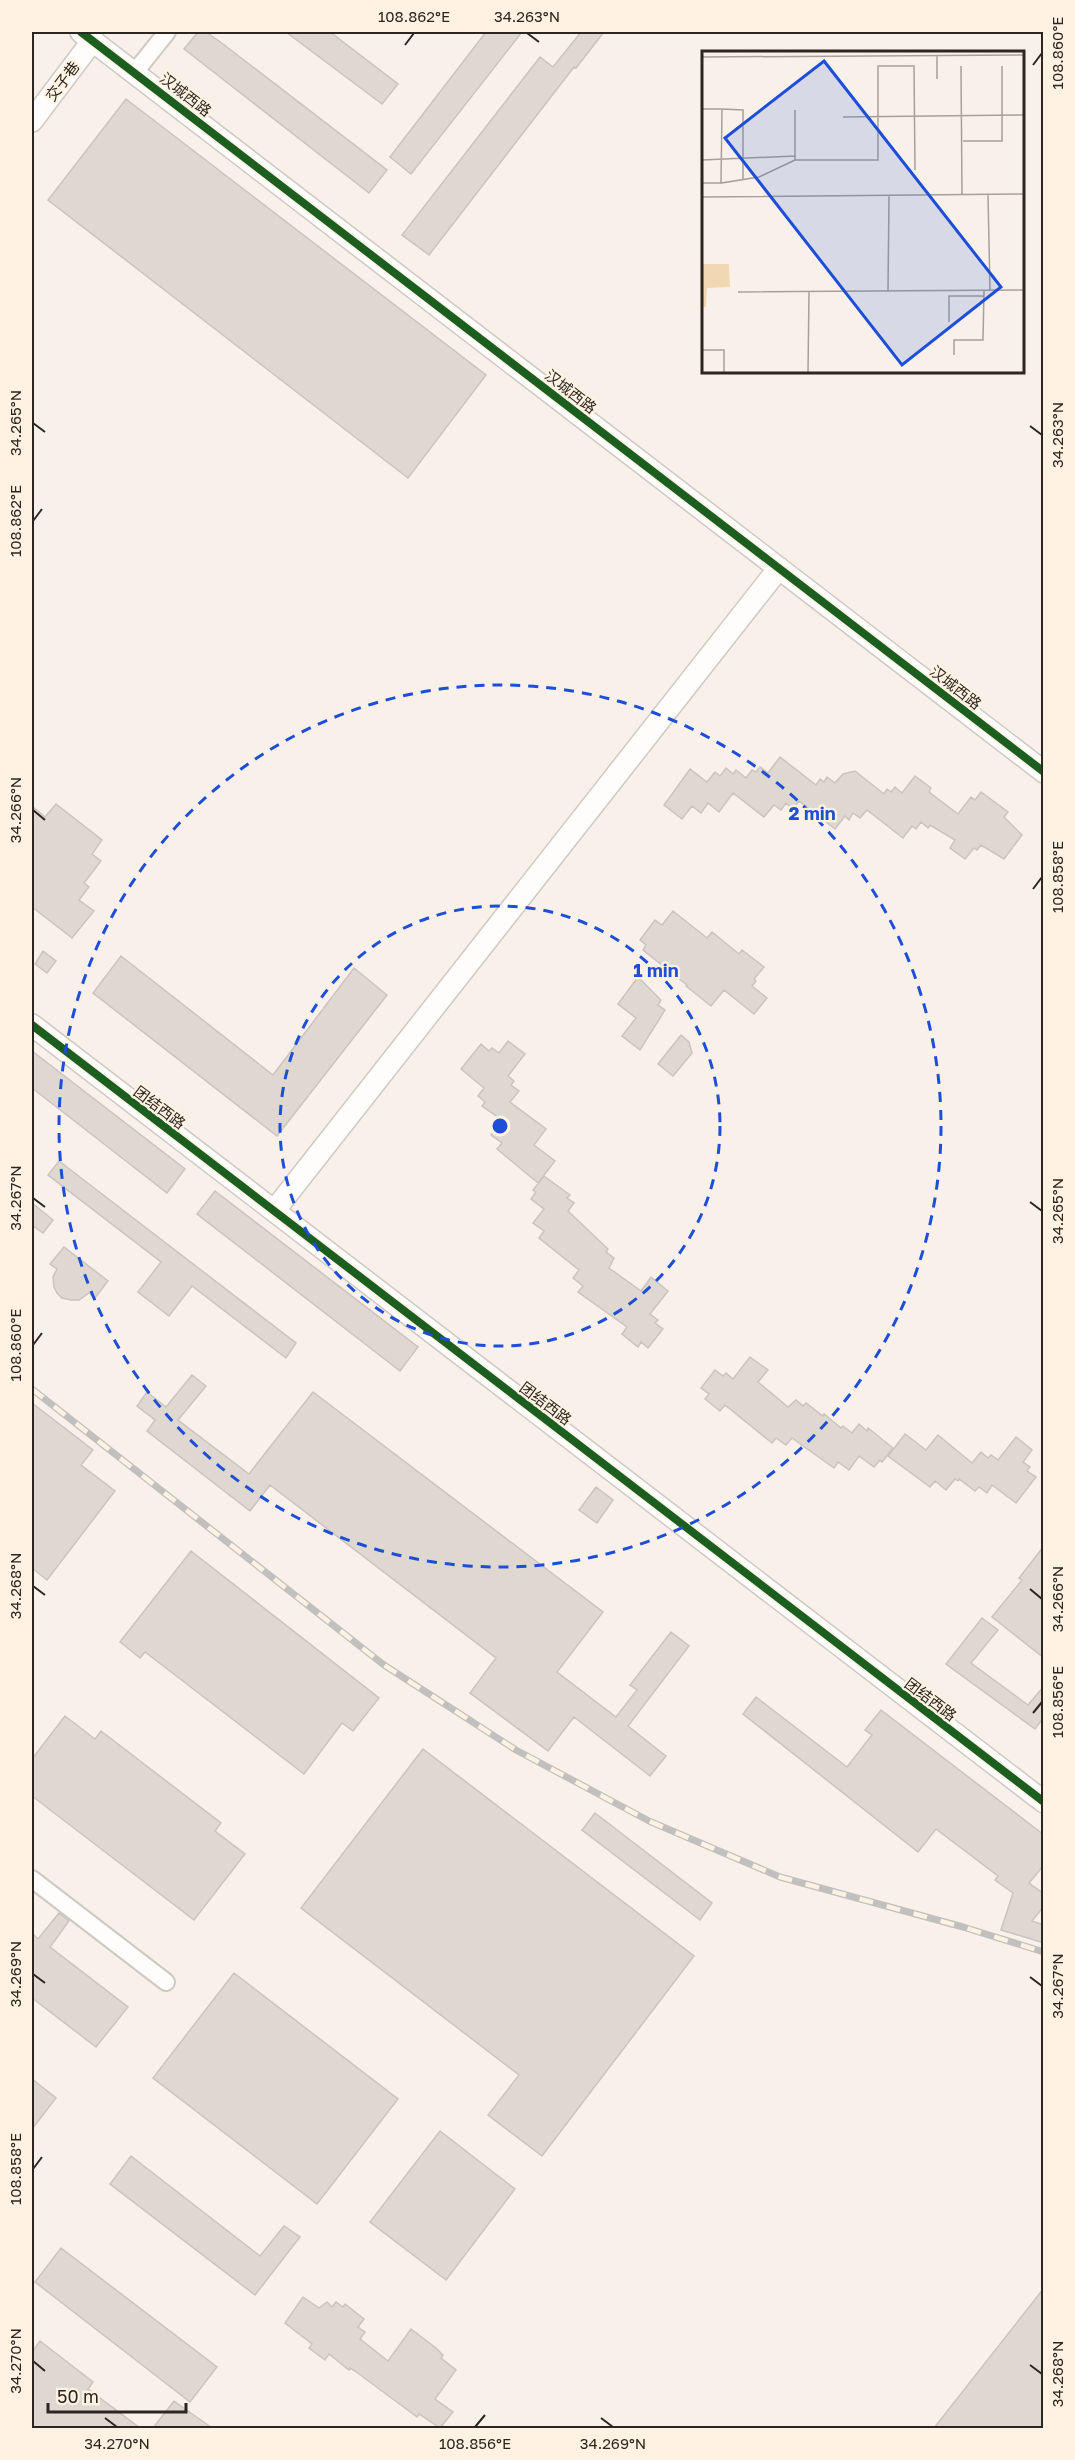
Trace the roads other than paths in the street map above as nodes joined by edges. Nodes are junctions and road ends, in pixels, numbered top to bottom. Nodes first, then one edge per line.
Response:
1 (167, 32) edge
2 (87, 36) edge
3 (135, 72) junction
4 (32, 121) edge
5 (779, 568) junction
6 (1044, 772) edge
7 (32, 1025) edge
8 (274, 1211) junction
9 (1044, 1802) edge
10 (32, 1879) edge
11 (166, 1982) dead end

1 - 3 street
2 - 3 street, 汉城西路
2 - 4 street, 交子巷
3 - 5 street, 汉城西路
5 - 6 street, 汉城西路
5 - 8 street
7 - 8 street, 团结西路
8 - 9 street, 团结西路
10 - 11 street

